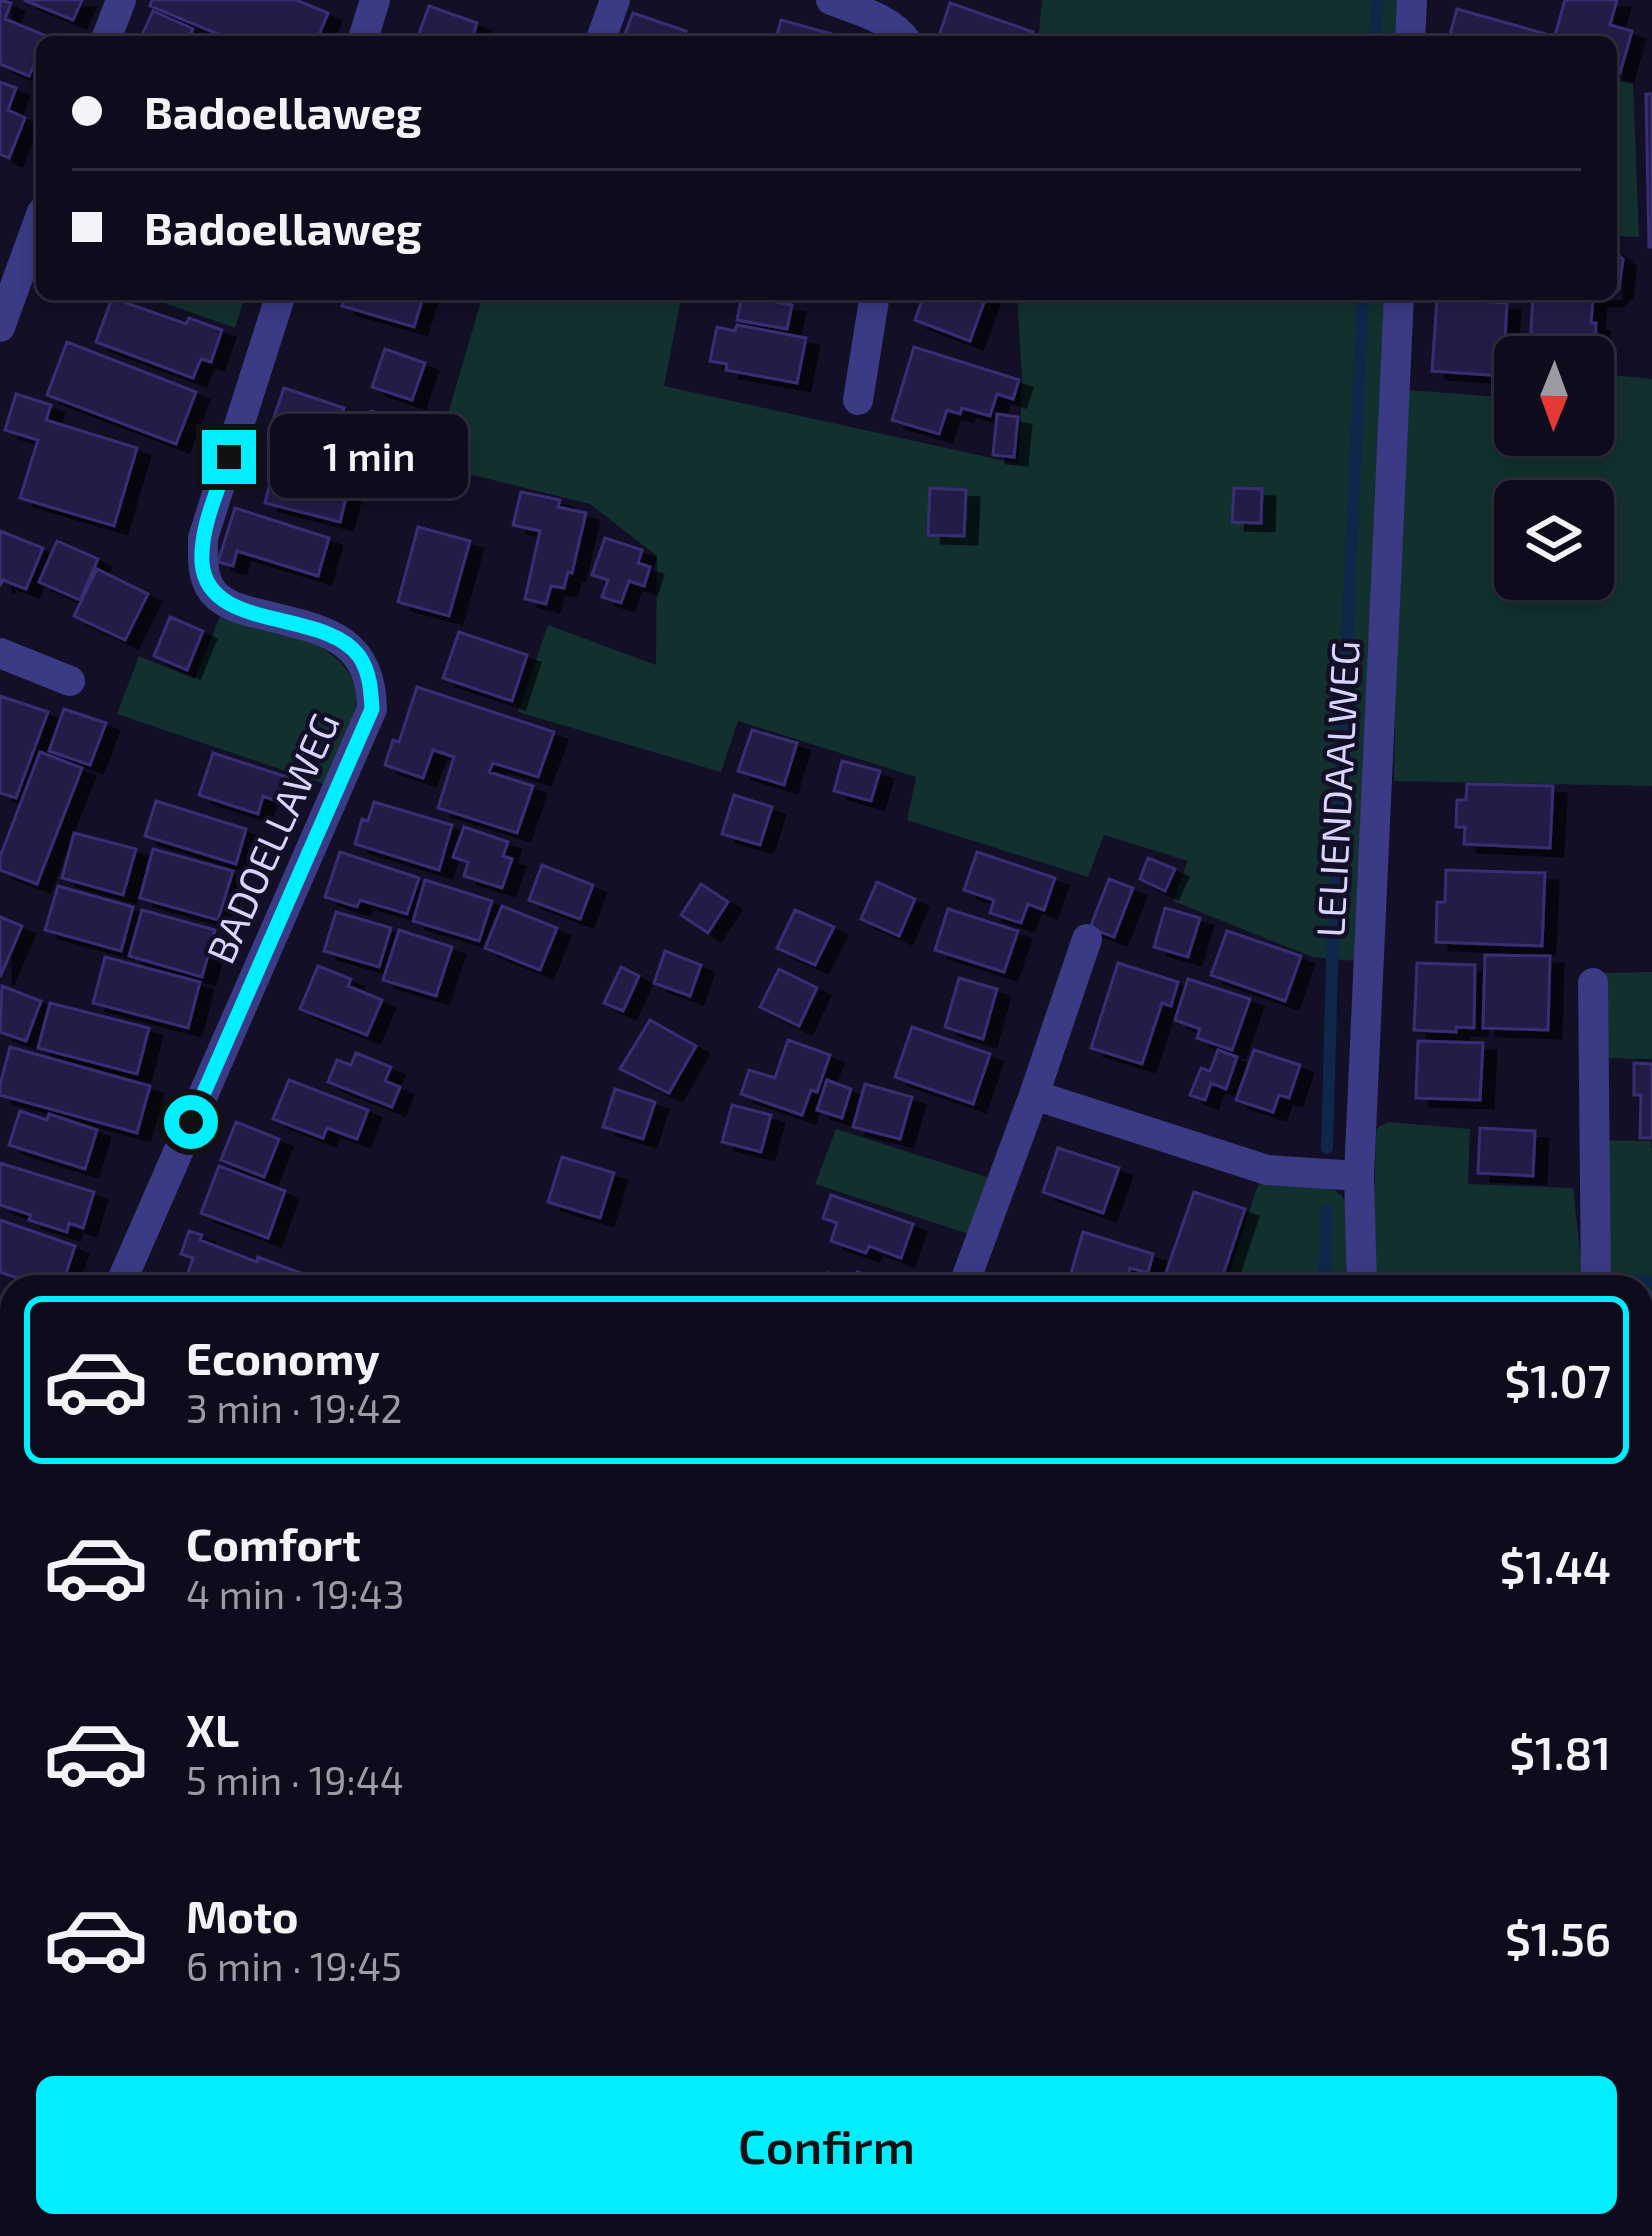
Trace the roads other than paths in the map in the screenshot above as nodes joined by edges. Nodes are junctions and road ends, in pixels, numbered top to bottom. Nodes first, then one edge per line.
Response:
1 (121, 0) edge
2 (375, 0) edge
3 (615, 0) edge
4 (831, 0) edge
5 (1412, 0) edge
6 (896, 32) edge
7 (107, 36) edge
8 (364, 36) edge
9 (602, 36) edge
10 (1410, 36) edge
11 (36, 228) edge
12 (279, 300) edge
13 (874, 300) edge
14 (1399, 300) edge
15 (0, 327) edge
16 (858, 400) dead end
17 (0, 653) edge
18 (70, 681) dead end
19 (1087, 939) dead end
20 (1593, 983) dead end
21 (1034, 1095) junction
22 (1359, 1176) junction
23 (124, 1275) edge
24 (967, 1275) edge
25 (1362, 1275) edge
26 (1596, 1275) edge

1 - 7 street
2 - 8 street
3 - 9 street
4 - 6 street
5 - 10 street
11 - 15 street
12 - 23 street, BADOELLAWEG
13 - 16 street
14 - 22 street, LELIENDAALWEG
17 - 18 street
19 - 21 street
20 - 26 street
21 - 22 street
21 - 24 street
22 - 25 street, LELIENDAALWEG

